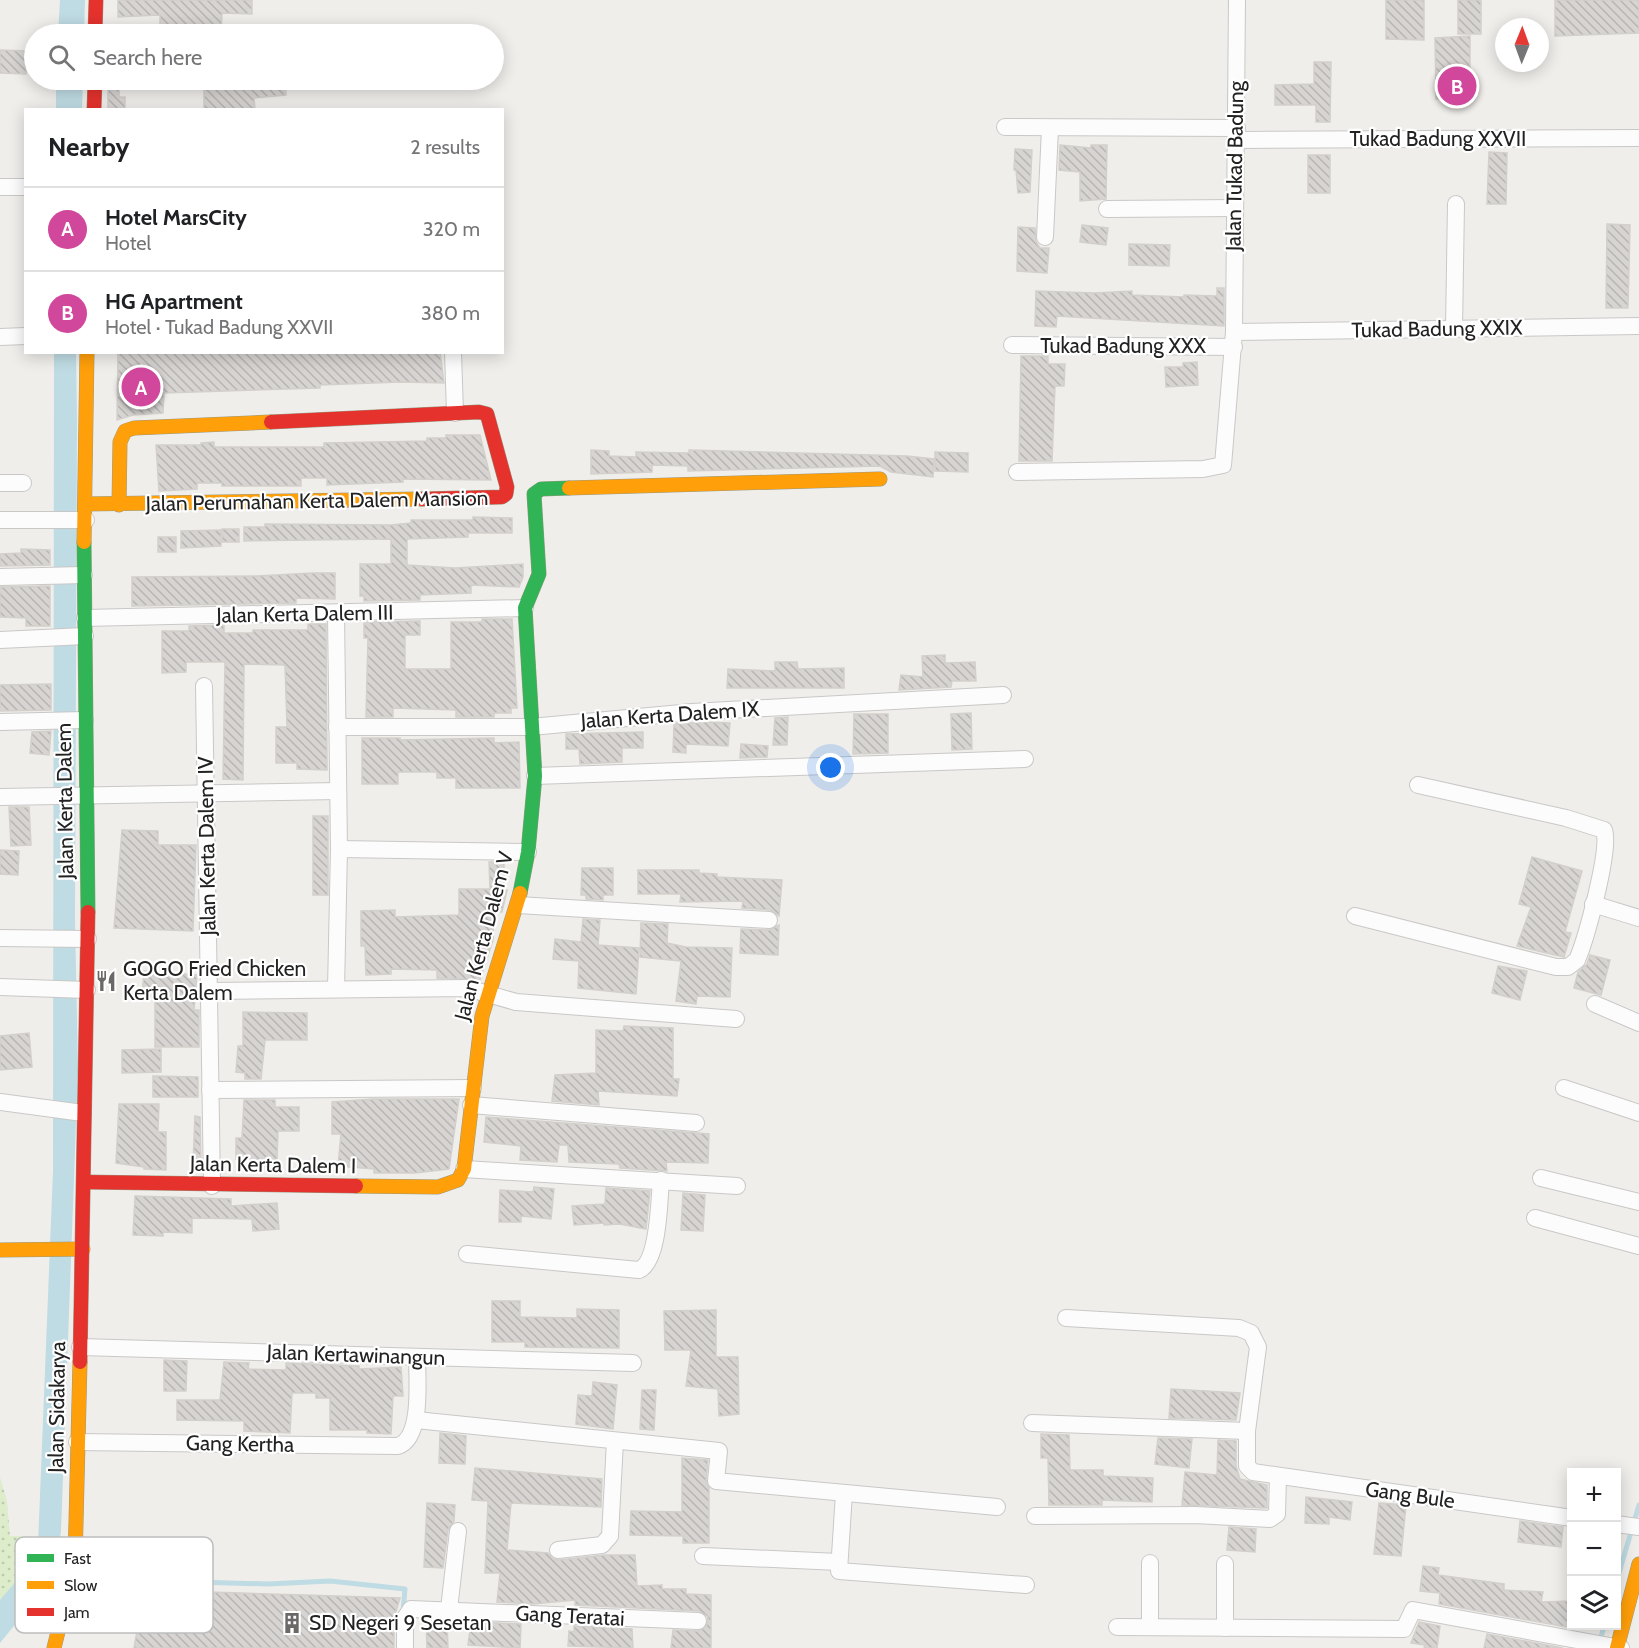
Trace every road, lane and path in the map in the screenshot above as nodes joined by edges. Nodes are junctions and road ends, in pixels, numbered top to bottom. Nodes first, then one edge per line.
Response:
1 (96, 0) edge
2 (1237, 0) edge
3 (95, 24) edge
4 (94, 90) edge
5 (94, 108) edge
6 (1005, 127) dead end
7 (1050, 128) junction
8 (1237, 134) junction
9 (1639, 138) edge
10 (0, 187) edge
11 (24, 187) edge
12 (1456, 204) dead end
13 (1235, 208) junction
14 (1107, 209) dead end
15 (1045, 237) dead end
16 (1639, 326) edge
17 (1454, 328) junction
18 (24, 336) edge
19 (0, 337) edge
20 (1234, 339) junction
21 (1012, 345) dead end
22 (87, 354) edge
23 (453, 354) edge
24 (455, 413) junction
25 (1017, 472) dead end
26 (880, 480) dead end
27 (0, 483) edge
28 (23, 483) dead end
29 (119, 505) junction
30 (84, 515) junction
31 (0, 520) edge
32 (82, 575) junction
33 (0, 577) edge
34 (525, 608) junction
35 (336, 614) junction
36 (85, 618) junction
37 (82, 636) junction
38 (0, 640) edge
39 (204, 686) dead end
40 (1003, 695) dead end
41 (82, 720) junction
42 (0, 722) edge
43 (531, 727) junction
44 (337, 728) junction
45 (1025, 759) dead end
46 (535, 776) junction
47 (1418, 785) dead end
48 (338, 791) junction
49 (202, 794) junction
50 (82, 795) junction
51 (0, 797) edge
52 (339, 849) junction
53 (528, 852) junction
54 (1593, 904) junction
55 (518, 905) junction
56 (1355, 916) dead end
57 (1639, 918) edge
58 (769, 920) dead end
59 (0, 938) edge
60 (83, 938) junction
61 (0, 987) edge
62 (336, 989) junction
63 (84, 990) junction
64 (210, 992) junction
65 (491, 994) junction
66 (1595, 1004) dead end
67 (735, 1019) dead end
68 (1639, 1023) edge
69 (1564, 1088) dead end
70 (210, 1090) junction
71 (472, 1096) junction
72 (0, 1102) edge
73 (81, 1112) junction
74 (1639, 1113) edge
75 (696, 1124) dead end
76 (462, 1173) junction
77 (1542, 1178) dead end
78 (661, 1180) junction
79 (84, 1182) junction
80 (212, 1186) junction
81 (737, 1186) dead end
82 (1639, 1202) edge
83 (1534, 1218) dead end
84 (1639, 1246) edge
85 (79, 1248) junction
86 (0, 1250) edge
87 (466, 1254) dead end
88 (1066, 1318) dead end
89 (80, 1347) junction
90 (417, 1357) junction
91 (633, 1363) dead end
92 (416, 1420) junction
93 (1032, 1423) dead end
94 (1248, 1431) junction
95 (615, 1441) junction
96 (77, 1442) junction
97 (1278, 1477) junction
98 (844, 1493) junction
99 (997, 1507) dead end
100 (1035, 1516) dead end
101 (1567, 1517) edge
102 (1621, 1525) edge
103 (1639, 1527) edge
104 (458, 1532) dead end
105 (75, 1537) edge
106 (558, 1550) dead end
107 (703, 1556) dead end
108 (840, 1562) junction
109 (1150, 1563) dead end
110 (1225, 1564) dead end
111 (1639, 1564) edge
112 (1026, 1585) dead end
113 (450, 1609) junction
114 (698, 1621) dead end
115 (1117, 1627) dead end
116 (1150, 1627) junction
117 (1224, 1628) junction
118 (58, 1633) edge
119 (54, 1648) edge
120 (405, 1648) edge
121 (1619, 1648) edge

1 - 3 street
2 - 8 street, Jalan Tukad Badung
4 - 5 street
6 - 7 street, Tukad Badung XXVII
7 - 8 street, Tukad Badung XXVII
7 - 15 street
8 - 9 street, Tukad Badung XXVII
8 - 13 street, Jalan Tukad Badung
10 - 11 street
12 - 17 street
13 - 14 street
13 - 20 street, Jalan Tukad Badung
16 - 17 street, Tukad Badung XXIX
17 - 20 street, Tukad Badung XXIX
18 - 19 street
20 - 21 street, Tukad Badung XXX
20 - 25 street, Jalan Tukad Badung
22 - 30 street, Jalan Kerta Dalem
23 - 24 street
24 - 29 street, Jalan Perumahan Kerta Dalem Mansion
24 - 29 street, Jalan Perumahan Kerta Dalem Mansion
26 - 34 street, Jalan Kerta Dalem V
27 - 28 street
29 - 30 street, Jalan Perumahan Kerta Dalem Mansion
30 - 31 street
30 - 32 street, Jalan Kerta Dalem
32 - 33 street
32 - 36 street, Jalan Kerta Dalem
34 - 35 street, Jalan Kerta Dalem III
34 - 43 street, Jalan Kerta Dalem V
35 - 36 street, Jalan Kerta Dalem III
35 - 44 street
36 - 37 street, Jalan Kerta Dalem
37 - 38 street
37 - 41 street, Jalan Kerta Dalem
39 - 49 street, Jalan Kerta Dalem IV
40 - 43 street, Jalan Kerta Dalem IX
41 - 42 street
41 - 50 street, Jalan Kerta Dalem
43 - 44 street, Jalan Kerta Dalem IX
43 - 46 street, Jalan Kerta Dalem V
44 - 48 street
45 - 46 street
46 - 53 street, Jalan Kerta Dalem V
47 - 54 street
48 - 49 street
48 - 52 street
49 - 50 street
49 - 64 street, Jalan Kerta Dalem IV
50 - 51 street
50 - 60 street, Jalan Kerta Dalem
52 - 53 street
52 - 62 street
53 - 55 street, Jalan Kerta Dalem V
54 - 56 street
54 - 57 street
55 - 58 street
55 - 65 street, Jalan Kerta Dalem V
59 - 60 street
60 - 63 street, Jalan Kerta Dalem
61 - 63 street
62 - 64 street
62 - 65 street
63 - 73 street, Jalan Kerta Dalem
64 - 70 street, Jalan Kerta Dalem IV
65 - 67 street
65 - 71 street, Jalan Kerta Dalem V
66 - 68 street
69 - 74 street
70 - 71 street
70 - 80 street, Jalan Kerta Dalem IV
71 - 75 street
71 - 76 street, Jalan Kerta Dalem V
72 - 73 street
73 - 79 street, Jalan Kerta Dalem
76 - 78 street
76 - 80 street, Jalan Kerta Dalem I
77 - 82 street
78 - 81 street
78 - 87 street
79 - 80 street, Jalan Kerta Dalem I
79 - 85 street, Jalan Kerta Dalem
83 - 84 street
85 - 86 street
85 - 89 street, Jalan Sidakarya
88 - 94 street
89 - 90 street, Jalan Kertawinangun
89 - 96 street, Jalan Sidakarya
90 - 91 street, Jalan Kertawinangun
90 - 92 street
92 - 95 street
92 - 96 street, Gang Kertha
93 - 94 street
94 - 97 street, Gang Bule
95 - 98 street
95 - 106 street
96 - 105 street, Jalan Sidakarya
97 - 100 street
97 - 101 street, Gang Bule
98 - 99 street
98 - 108 street
102 - 103 street
104 - 113 street
107 - 108 street
108 - 112 street
109 - 116 street
110 - 117 street
111 - 121 street
113 - 114 street, Gang Teratai
113 - 120 street, Gang Teratai
115 - 116 street
116 - 117 street
117 - 121 street
118 - 119 street, Jalan Sidakarya

